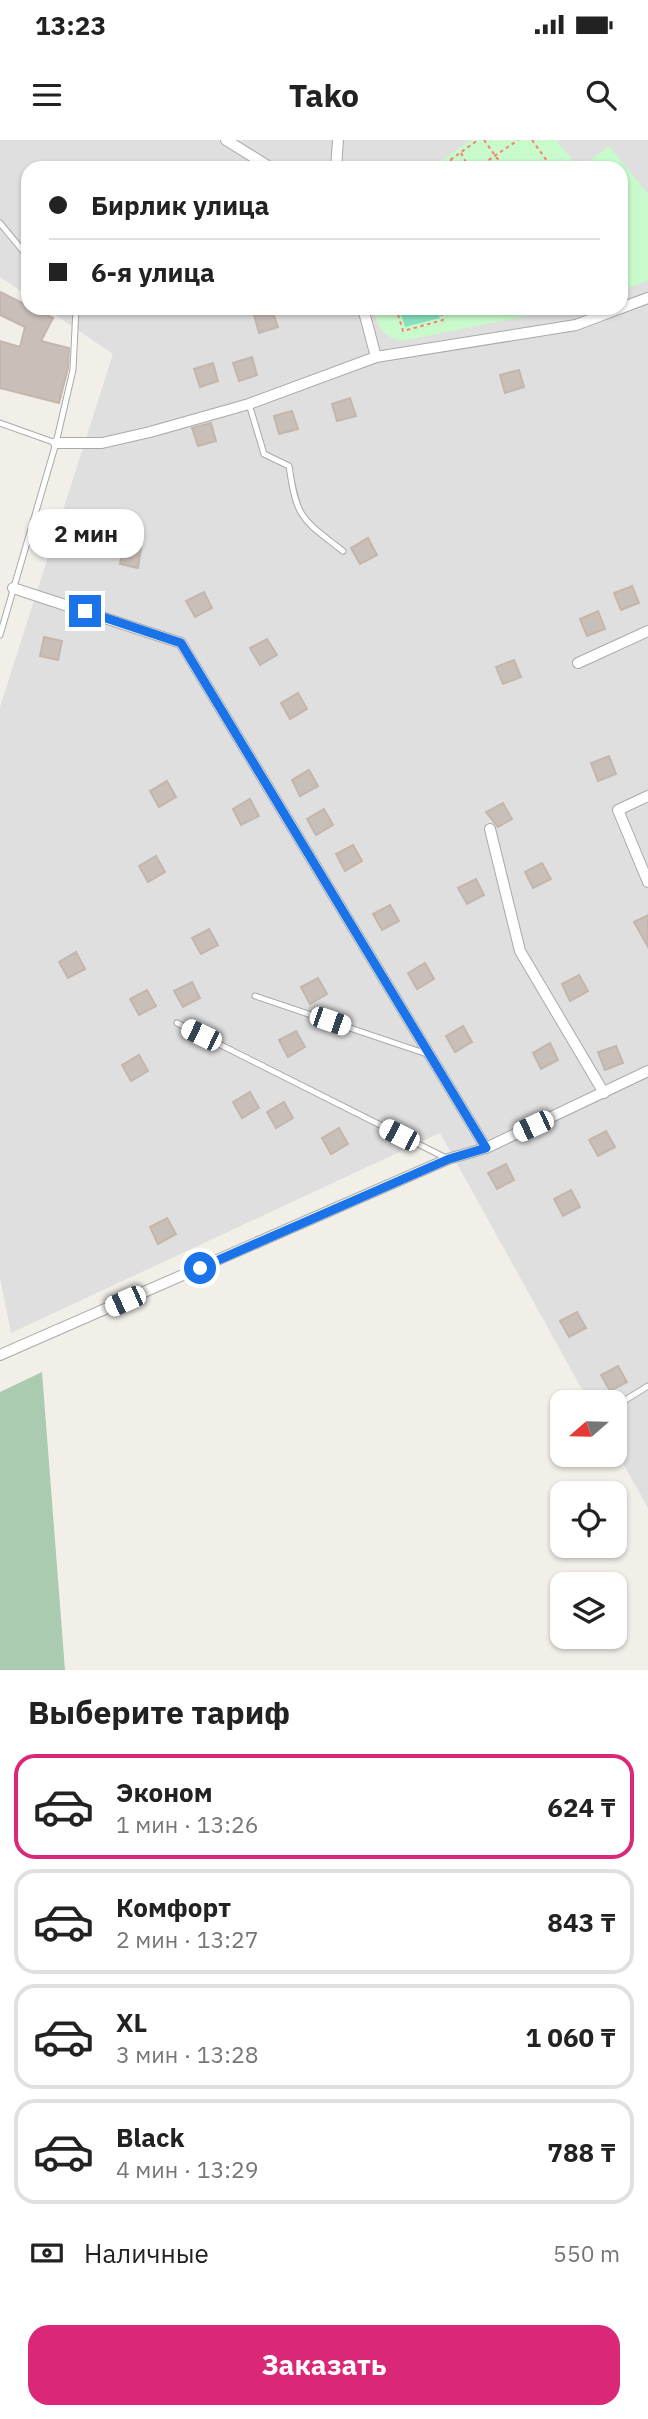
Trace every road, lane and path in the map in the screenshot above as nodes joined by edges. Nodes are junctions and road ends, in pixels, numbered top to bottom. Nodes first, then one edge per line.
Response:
1 (226, 140) edge
2 (338, 140) edge
3 (478, 140) edge
4 (484, 140) edge
5 (518, 140) edge
6 (532, 140) edge
7 (461, 152) junction
8 (495, 156) junction
9 (452, 159) joint
10 (260, 161) edge
11 (336, 161) edge
12 (449, 161) edge
13 (466, 161) edge
14 (488, 161) edge
15 (499, 161) edge
16 (547, 161) edge
17 (0, 223) edge
18 (21, 248) edge
19 (648, 298) edge
20 (628, 305) edge
21 (76, 315) edge
22 (365, 315) edge
23 (399, 315) edge
24 (442, 315) edge
25 (601, 315) edge
26 (376, 357) junction
27 (249, 404) junction
28 (0, 423) edge
29 (56, 443) junction
30 (342, 551) dead end
31 (13, 587) junction
32 (648, 631) edge
33 (0, 635) edge
34 (578, 663) dead end
35 (648, 796) edge
36 (490, 829) dead end
37 (648, 882) edge
38 (255, 996) dead end
39 (177, 1023) dead end
40 (430, 1055) junction
41 (648, 1071) edge
42 (604, 1093) junction
43 (486, 1148) junction
44 (449, 1159) junction
45 (0, 1355) edge
46 (648, 1387) edge
47 (627, 1399) edge

1 - 10 street
2 - 11 street
3 - 7 path
4 - 8 path
5 - 8 path
6 - 16 path
7 - 9 path
7 - 13 path
8 - 14 path
8 - 15 path
9 - 12 path
17 - 18 lane
19 - 20 street
21 - 29 lane
22 - 26 street
23 - 24 path
25 - 26 street
26 - 27 street
27 - 29 street
27 - 30 lane
28 - 29 lane
29 - 31 lane
31 - 33 lane
31 - 40 street
32 - 34 street
35 - 37 street
36 - 42 street
38 - 40 lane
39 - 44 lane
40 - 43 street
41 - 42 street
42 - 43 street
43 - 44 street
44 - 45 street
46 - 47 lane

